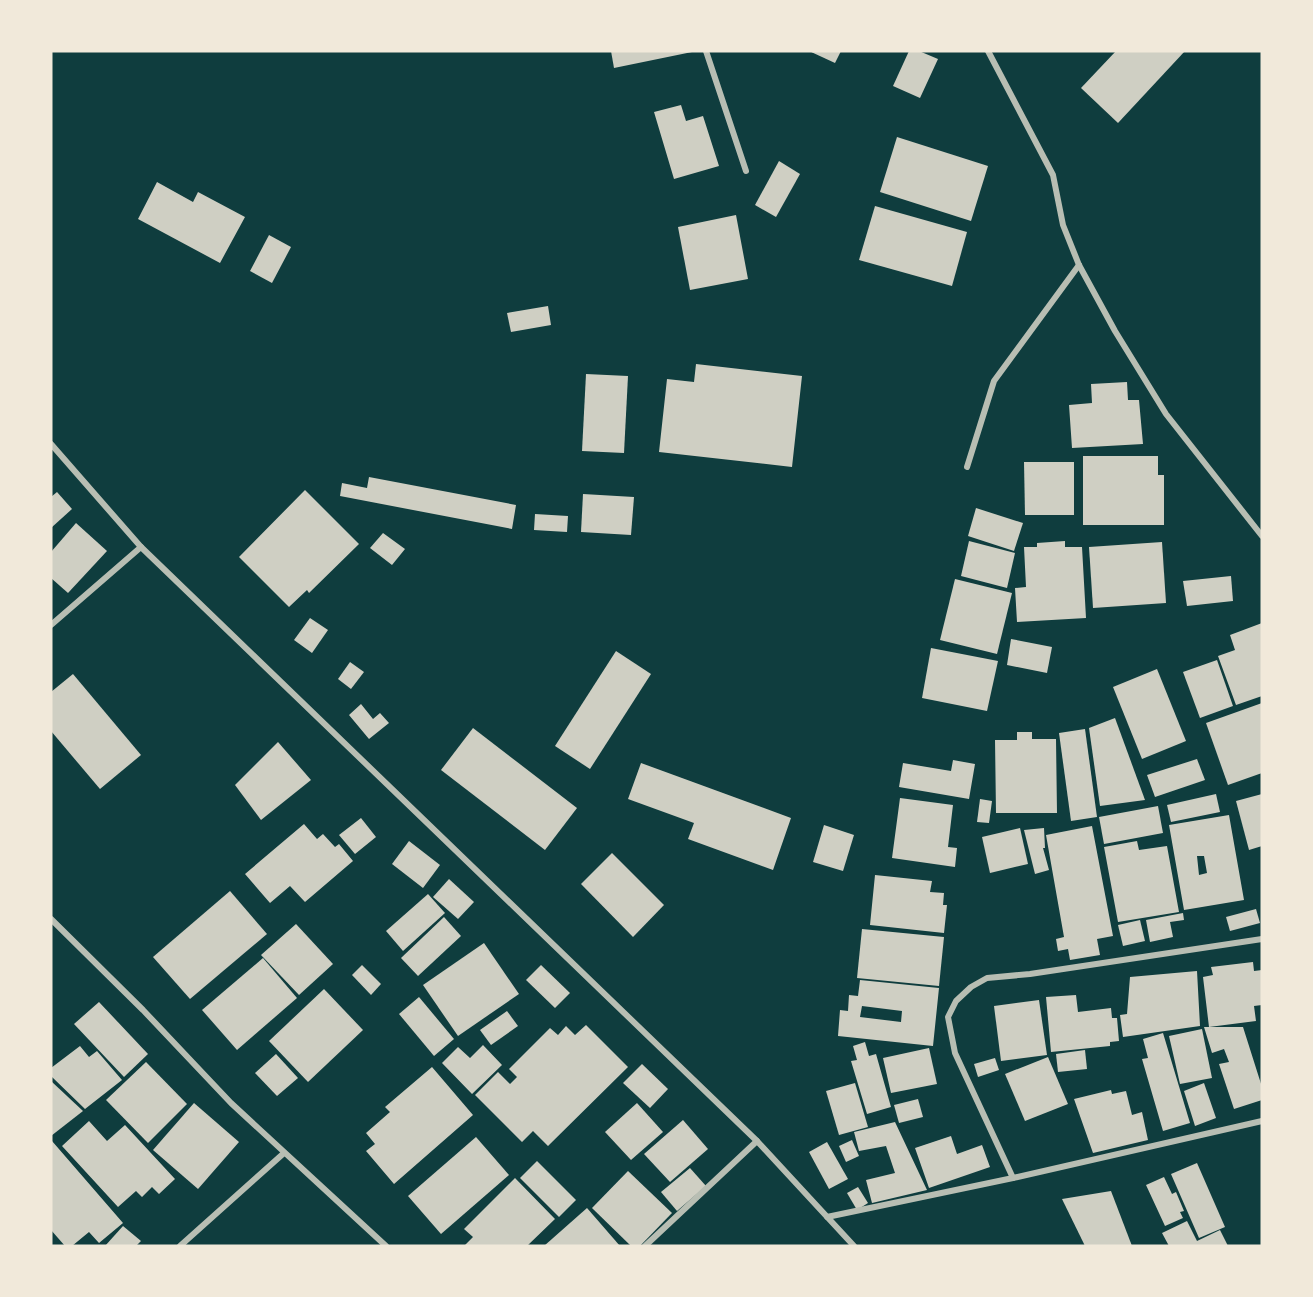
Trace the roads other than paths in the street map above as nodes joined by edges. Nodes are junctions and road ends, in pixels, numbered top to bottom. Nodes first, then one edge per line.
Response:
1 (706, 51) edge
2 (988, 51) edge
3 (746, 171) dead end
4 (1079, 265) junction
5 (51, 444) edge
6 (967, 468) dead end
7 (1262, 536) edge
8 (141, 547) junction
9 (51, 625) edge
10 (51, 919) edge
11 (1262, 939) edge
12 (1262, 1121) edge
13 (757, 1141) junction
14 (284, 1153) junction
15 (1012, 1178) junction
16 (827, 1217) junction
17 (180, 1246) edge
18 (386, 1246) edge
19 (645, 1246) edge
20 (854, 1246) edge

1 - 3 street
2 - 4 street
4 - 6 street
4 - 7 street
5 - 8 street
8 - 9 street
8 - 13 street
10 - 14 street
11 - 15 street
12 - 15 street
13 - 16 street
13 - 19 street
14 - 17 street
14 - 18 street
15 - 16 street
16 - 20 street

